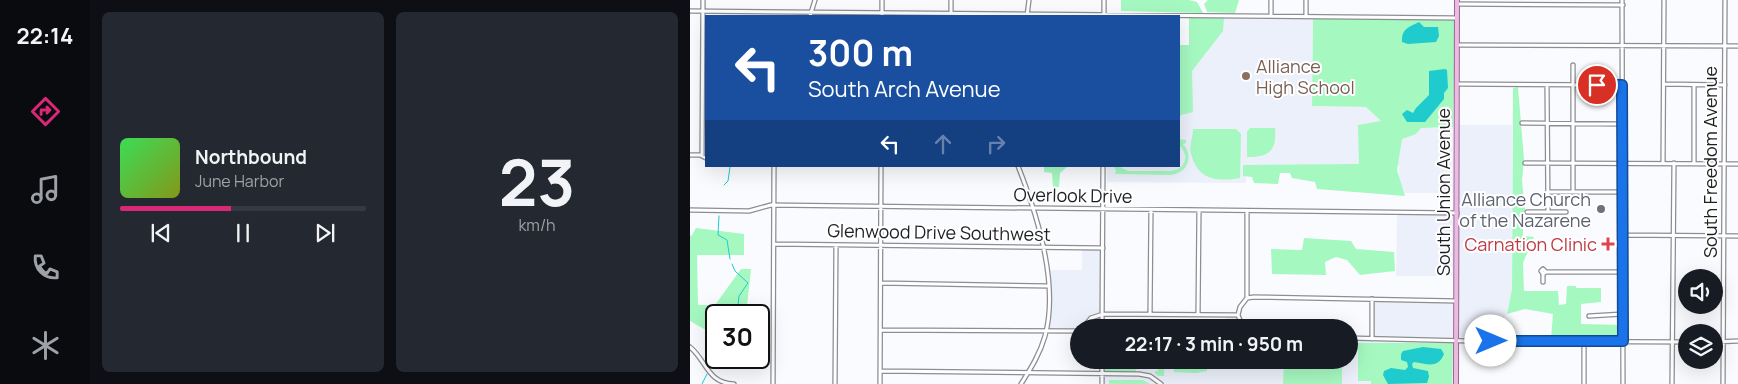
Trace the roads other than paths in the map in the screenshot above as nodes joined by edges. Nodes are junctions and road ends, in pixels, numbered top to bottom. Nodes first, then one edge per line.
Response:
1 (703, 0) edge
2 (815, 0) edge
3 (882, 0) edge
4 (951, 0) edge
5 (1029, 0) edge
6 (1104, 0) edge
7 (1271, 0) edge
8 (1306, 0) edge
9 (1622, 0) edge
10 (1664, 0) edge
11 (1725, 0) edge
12 (1457, 2) edge
13 (1622, 5) junction
14 (690, 11) edge
15 (703, 11) junction
16 (812, 12) junction
17 (951, 13) junction
18 (810, 15) edge
19 (882, 15) edge
20 (1027, 15) edge
21 (1104, 15) edge
22 (1180, 15) edge
23 (1271, 16) junction
24 (1306, 16) junction
25 (1457, 18) junction
26 (1457, 46) junction
27 (1622, 46) junction
28 (1664, 46) junction
29 (1725, 46) junction
30 (1738, 46) edge
31 (1573, 65) dead end
32 (1457, 84) junction
33 (1664, 84) junction
34 (1548, 85) junction
35 (1573, 85) junction
36 (1622, 85) junction
37 (1694, 85) junction
38 (1725, 85) junction
39 (1522, 124) dead end
40 (1548, 124) junction
41 (1573, 124) junction
42 (1622, 124) junction
43 (690, 155) edge
44 (702, 156) junction
45 (705, 158) edge
46 (1526, 163) dead end
47 (1548, 163) junction
48 (1573, 163) junction
49 (1622, 163) junction
50 (1663, 163) junction
51 (1674, 164) junction
52 (1694, 164) junction
53 (1724, 164) junction
54 (1738, 164) edge
55 (774, 167) edge
56 (882, 167) edge
57 (1018, 167) edge
58 (1103, 167) edge
59 (1548, 192) junction
60 (1573, 192) junction
61 (1622, 192) junction
62 (774, 205) junction
63 (882, 206) junction
64 (1033, 208) junction
65 (1103, 209) junction
66 (690, 210) edge
67 (1151, 210) junction
68 (1199, 210) junction
69 (1247, 211) junction
70 (1457, 212) junction
71 (1527, 212) dead end
72 (1548, 212) junction
73 (1566, 212) dead end
74 (1624, 235) junction
75 (1673, 236) junction
76 (1724, 236) junction
77 (1738, 236) edge
78 (774, 244) junction
79 (836, 245) junction
80 (881, 245) junction
81 (1043, 247) junction
82 (1103, 248) junction
83 (1623, 272) junction
84 (1543, 282) dead end
85 (881, 283) junction
86 (1048, 286) junction
87 (1247, 298) junction
88 (1372, 299) junction
89 (1456, 300) junction
90 (1102, 314) junction
91 (1150, 314) junction
92 (1198, 314) junction
93 (1623, 314) junction
94 (1238, 315) junction
95 (1589, 316) dead end
96 (1090, 319) edge
97 (1102, 319) edge
98 (1240, 319) edge
99 (881, 330) junction
100 (1070, 331) edge
101 (1046, 332) junction
102 (1358, 338) edge
103 (1372, 339) junction
104 (1456, 341) junction
105 (1584, 341) junction
106 (1623, 341) junction
107 (1672, 342) junction
108 (1678, 342) edge
109 (1724, 342) junction
110 (1738, 342) edge
111 (690, 347) edge
112 (1102, 369) edge
113 (881, 371) junction
114 (1028, 373) junction
115 (1102, 374) junction
116 (734, 384) edge
117 (773, 384) edge
118 (835, 384) edge
119 (880, 384) edge
120 (1021, 384) edge
121 (1102, 384) edge
122 (1161, 384) edge
123 (1456, 384) edge
124 (1584, 384) edge
125 (1623, 384) edge
126 (1672, 384) edge
127 (1723, 384) edge

1 - 15 street
2 - 16 street
3 - 19 street
4 - 17 street
5 - 20 street
6 - 21 street
7 - 23 street
8 - 24 street
9 - 13 street
10 - 28 street
11 - 29 street, South Freedom Avenue
12 - 13 street
12 - 25 main road, South Union Avenue
13 - 27 street
14 - 15 street
15 - 16 street
15 - 44 street
16 - 18 street
16 - 19 street
17 - 19 street
17 - 20 street
20 - 21 street
22 - 23 street
23 - 24 street
24 - 25 street
25 - 26 main road, South Union Avenue
26 - 27 street
26 - 32 main road, South Union Avenue
27 - 28 street
27 - 36 street
28 - 29 street
28 - 33 street
29 - 30 street
29 - 38 street, South Freedom Avenue
31 - 35 street
32 - 34 street
32 - 70 main road, South Union Avenue
33 - 37 street
33 - 50 street
34 - 35 street
34 - 40 street
35 - 36 street
35 - 41 street
36 - 42 street
37 - 38 street
37 - 52 street
38 - 53 street, South Freedom Avenue
39 - 40 street
40 - 41 street
40 - 47 street
41 - 42 street
41 - 48 street
42 - 49 street
43 - 44 street
44 - 45 street
46 - 47 street
47 - 48 street
47 - 59 street
48 - 49 street
48 - 60 street
49 - 50 street
49 - 61 street
50 - 51 street
51 - 52 street
51 - 75 street
52 - 53 street
53 - 54 street
53 - 76 street, South Freedom Avenue
55 - 62 street
56 - 63 street
57 - 64 street
58 - 65 street
59 - 60 street
59 - 72 street
60 - 61 street
61 - 74 street
62 - 63 street, Overlook Drive
62 - 66 street, Overlook Drive
62 - 78 street
63 - 64 street, Overlook Drive
63 - 80 street
64 - 65 street, Overlook Drive
64 - 81 street
65 - 67 street, Overlook Drive
65 - 82 street
67 - 68 street, Overlook Drive
67 - 91 street
68 - 69 street, Overlook Drive
68 - 92 street
69 - 70 street, Overlook Drive
69 - 87 street
70 - 89 main road, South Union Avenue
71 - 72 street
72 - 73 street
74 - 75 street
74 - 83 street
75 - 76 street
75 - 107 street
76 - 77 street
76 - 109 street, South Freedom Avenue
78 - 79 street, Glenwood Drive Southwest
78 - 117 street
79 - 80 street, Glenwood Drive Southwest
79 - 118 street
80 - 81 street, Glenwood Drive Southwest
80 - 85 street
81 - 82 street, Glenwood Drive Southwest
81 - 86 street
82 - 90 street
83 - 84 street
83 - 93 street
85 - 86 street
85 - 99 street
86 - 101 street
87 - 88 street
87 - 94 street
88 - 89 street
88 - 103 street
89 - 104 main road, South Union Avenue
90 - 91 street
90 - 96 street
90 - 97 street
91 - 92 street
92 - 94 street
93 - 95 street
93 - 106 street
94 - 98 street
99 - 101 street
99 - 113 street
100 - 101 street
101 - 114 street
102 - 103 street
103 - 104 street
104 - 105 street
104 - 123 main road, South Union Avenue
105 - 106 street
105 - 124 street
106 - 107 street
106 - 125 street
107 - 108 street
107 - 126 street
109 - 110 street
109 - 127 street, South Freedom Avenue
111 - 116 street
112 - 115 street
113 - 114 street
113 - 119 street
114 - 115 street
114 - 120 street
115 - 121 street
115 - 122 street

